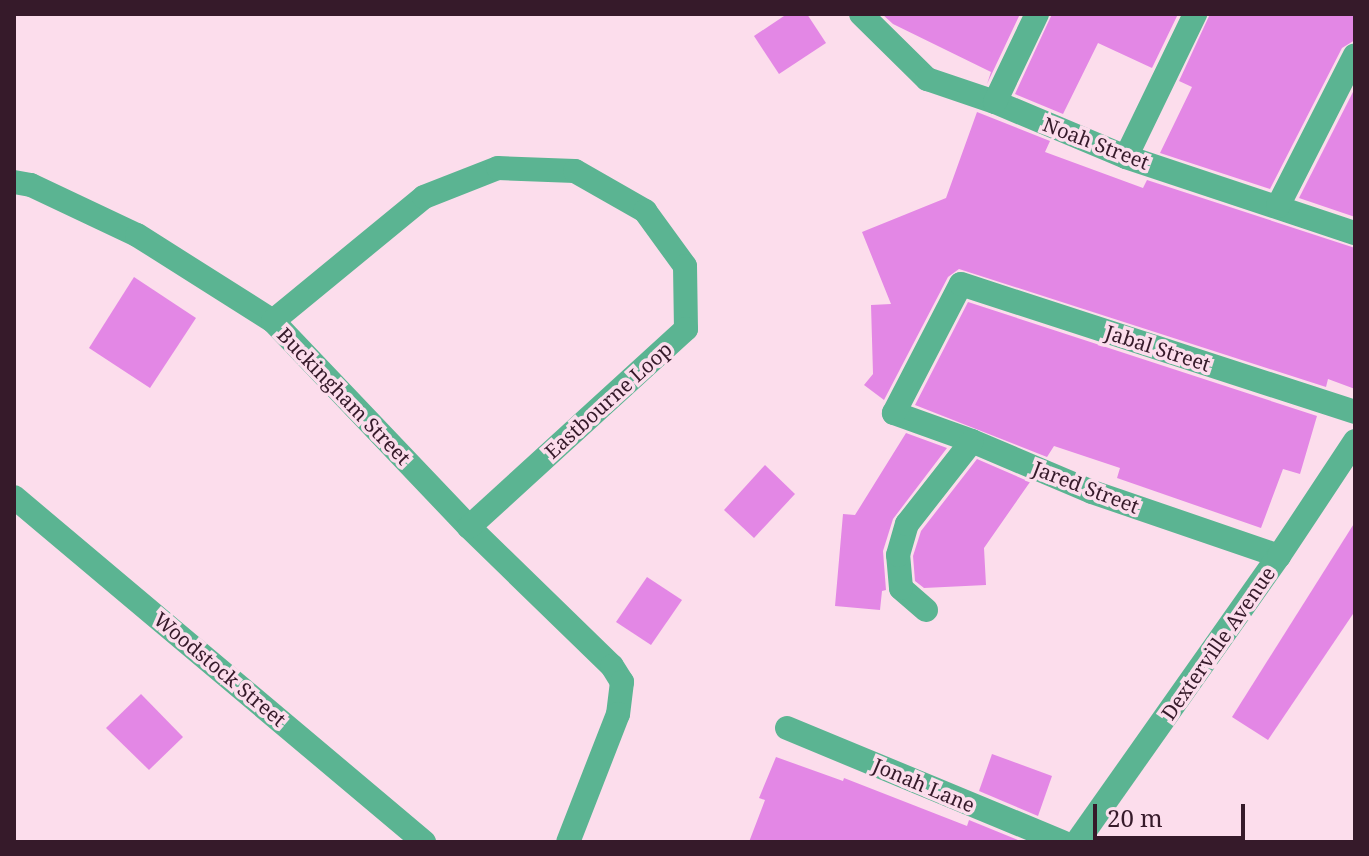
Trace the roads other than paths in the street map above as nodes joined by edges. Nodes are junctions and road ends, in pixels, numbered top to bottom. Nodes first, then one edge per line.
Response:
1 (1037, 14) edge
2 (1195, 14) edge
3 (873, 18) edge
4 (1355, 55) edge
5 (995, 102) junction
6 (1126, 157) junction
7 (14, 182) edge
8 (1278, 206) junction
9 (1355, 233) edge
10 (273, 321) junction
11 (1355, 412) edge
12 (894, 413) joint
13 (972, 441) junction
14 (1355, 441) edge
15 (14, 497) edge
16 (469, 527) junction
17 (1279, 556) junction
18 (926, 610) dead end
19 (787, 728) dead end
20 (424, 842) edge
21 (568, 842) edge
22 (1062, 842) edge
23 (1077, 842) edge

1 - 5 street
2 - 6 street
3 - 5 street, Noah Street
4 - 8 street
5 - 6 street, Noah Street
6 - 8 street, Noah Street
7 - 10 street, Buckingham Street
8 - 9 street, Noah Street
10 - 16 street, Buckingham Street
10 - 16 street, Eastbourne Loop
11 - 12 street, Jabal Street
12 - 13 street, Jared Street
13 - 17 street, Jared Street
13 - 18 street
14 - 17 street, Dexterville Avenue
15 - 20 street, Woodstock Street
16 - 21 street, Buckingham Street
17 - 23 street, Dexterville Avenue
19 - 22 street, Jonah Lane

